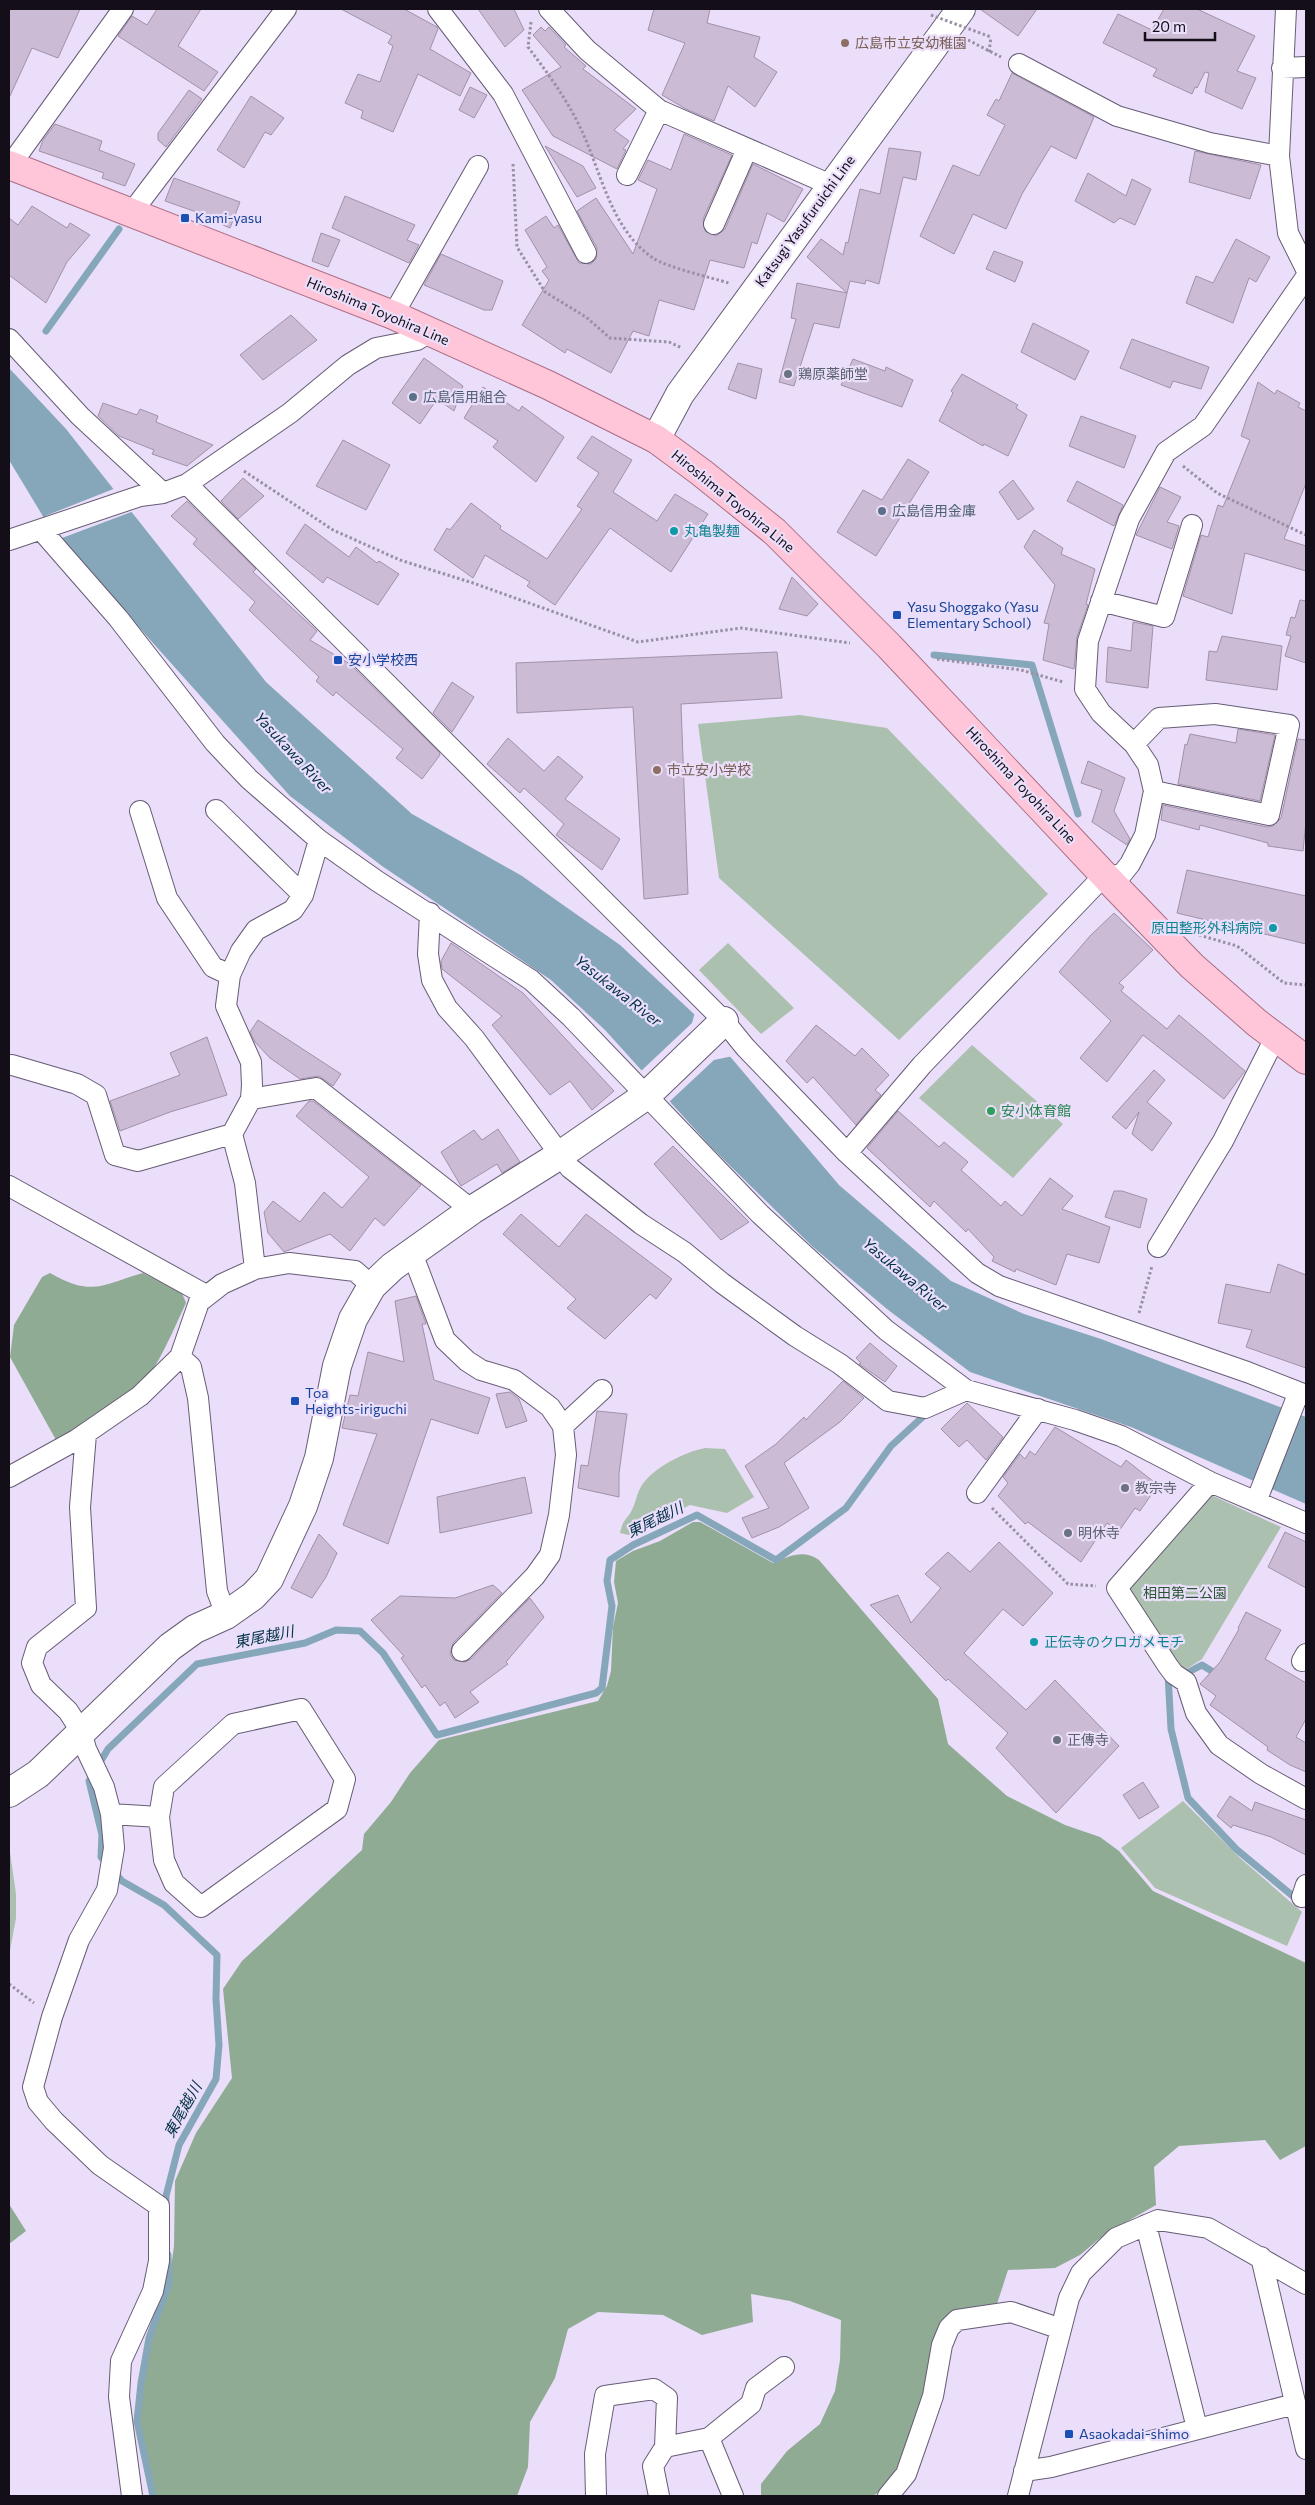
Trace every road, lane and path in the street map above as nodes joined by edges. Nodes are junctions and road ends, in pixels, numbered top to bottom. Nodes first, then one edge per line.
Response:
1 (123, 9) edge
2 (286, 9) edge
3 (438, 9) edge
4 (549, 9) edge
5 (961, 9) edge
6 (1286, 9) edge
7 (931, 15) dead end
8 (962, 36) dead end
9 (988, 52) junction
10 (1019, 64) joint
11 (1306, 67) edge
12 (1282, 68) junction
13 (659, 110) junction
14 (747, 149) junction
15 (1279, 156) junction
16 (9, 166) edge
17 (478, 166) dead end
18 (627, 175) dead end
19 (831, 185) junction
20 (132, 212) junction
21 (714, 224) dead end
22 (586, 253) dead end
23 (1306, 269) edge
24 (1306, 277) edge
25 (393, 315) junction
26 (430, 332) junction
27 (9, 339) edge
28 (656, 439) junction
29 (1166, 452) junction
30 (223, 457) junction
31 (188, 484) junction
32 (163, 493) junction
33 (1192, 525) dead end
34 (46, 529) junction
35 (1306, 535) edge
36 (10, 536) edge
37 (1101, 600) junction
38 (852, 643) dead end
39 (927, 658) dead end
40 (1085, 689) junction
41 (1134, 744) junction
42 (1154, 791) junction
43 (216, 810) dead end
44 (140, 811) dead end
45 (320, 840) junction
46 (1106, 877) junction
47 (303, 895) junction
48 (430, 913) junction
49 (1194, 934) dead end
50 (230, 975) junction
51 (1306, 985) edge
52 (717, 1028) junction
53 (1275, 1038) junction
54 (1306, 1060) edge
55 (12, 1065) dead end
56 (647, 1095) junction
57 (251, 1099) junction
58 (232, 1134) junction
59 (847, 1153) junction
60 (560, 1155) junction
61 (9, 1186) edge
62 (472, 1210) junction
63 (1158, 1247) joint
64 (412, 1253) junction
65 (255, 1269) junction
66 (372, 1286) junction
67 (206, 1295) junction
68 (1133, 1333) junction
69 (180, 1357) junction
70 (602, 1390) dead end
71 (966, 1390) junction
72 (1302, 1401) edge
73 (1038, 1409) junction
74 (564, 1426) junction
75 (86, 1434) junction
76 (9, 1477) edge
77 (1210, 1482) junction
78 (977, 1493) joint
79 (1256, 1502) junction
80 (1306, 1523) edge
81 (1117, 1588) junction
82 (226, 1615) junction
83 (462, 1651) dead end
84 (81, 1731) junction
85 (9, 1794) edge
86 (1306, 1799) edge
87 (111, 1814) junction
88 (159, 1817) junction
89 (9, 1984) edge
90 (52, 2017) junction
91 (1146, 2225) junction
92 (1261, 2257) junction
93 (1306, 2284) edge
94 (1062, 2329) junction
95 (784, 2367) dead end
96 (1295, 2404) junction
97 (1197, 2428) junction
98 (708, 2438) junction
99 (665, 2446) junction
100 (1306, 2449) edge
101 (1024, 2471) junction
102 (132, 2496) edge
103 (596, 2496) edge
104 (659, 2496) edge
105 (733, 2496) edge
106 (888, 2496) edge
107 (1018, 2496) edge

1 - 16 street
2 - 20 street
3 - 22 street
4 - 13 street
5 - 19 street, Katsugi Yasufuruichi Line
6 - 12 street
7 - 9 path, bridge
8 - 9 path
9 - 10 path
10 - 15 street
11 - 12 street
12 - 15 street
13 - 14 street
13 - 18 street
14 - 19 street
14 - 21 street
15 - 23 street
16 - 20 main road, Hiroshima Toyohira Line
17 - 25 street
19 - 28 street, Katsugi Yasufuruichi Line
20 - 25 main road, Hiroshima Toyohira Line
24 - 29 street
25 - 26 main road, Hiroshima Toyohira Line
26 - 28 main road, Hiroshima Toyohira Line
26 - 30 street
27 - 32 street
28 - 46 main road, Hiroshima Toyohira Line
29 - 35 path
29 - 37 street
30 - 31 street
30 - 38 path
31 - 32 street
31 - 52 street
32 - 34 street
33 - 37 street
34 - 36 street
34 - 45 street
37 - 40 street
39 - 40 path
40 - 41 street
41 - 42 street
41 - 42 street
42 - 46 street
43 - 47 street
44 - 50 street
45 - 47 street
45 - 48 street
46 - 53 main road, Hiroshima Toyohira Line
46 - 59 street
47 - 50 street
48 - 56 street
48 - 60 street
49 - 51 path
50 - 57 street
52 - 56 street
52 - 59 street
53 - 54 main road, Hiroshima Toyohira Line
53 - 63 street
55 - 58 street
56 - 60 street
56 - 71 street
57 - 58 street
57 - 62 street
58 - 65 street
59 - 68 street
60 - 62 street
60 - 71 street
61 - 67 street
62 - 64 street
63 - 68 path
64 - 66 street
64 - 74 street
65 - 66 street
65 - 67 street
66 - 82 street
67 - 69 street
68 - 72 street
69 - 75 street
69 - 82 street
70 - 74 street
71 - 73 street
72 - 79 street
73 - 77 street
73 - 78 street
74 - 83 street
75 - 76 street
75 - 84 street
77 - 79 street
77 - 81 street
78 - 81 path
79 - 80 street
81 - 86 street
82 - 84 street
84 - 85 street
84 - 87 street
87 - 88 street
87 - 90 street
88 - 88 street
89 - 90 path
90 - 102 street
91 - 92 street
91 - 94 street
91 - 97 street
92 - 93 street
92 - 96 street
94 - 101 street
94 - 106 street
95 - 98 street
96 - 97 street
96 - 100 street
97 - 101 street
98 - 99 street
98 - 105 street
99 - 103 street
99 - 104 street
101 - 107 street

